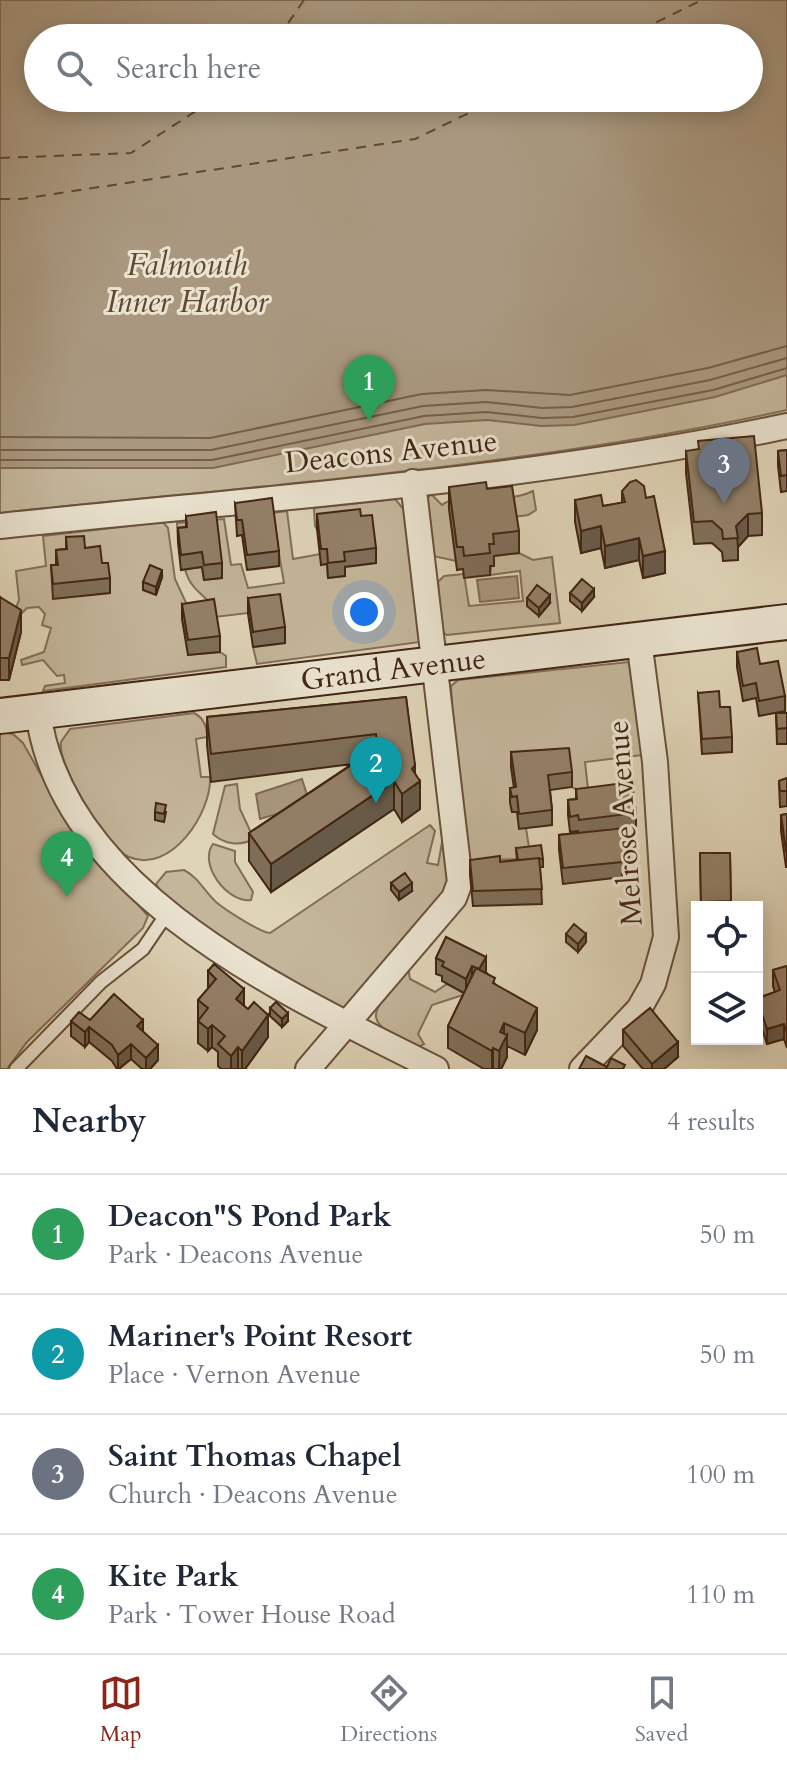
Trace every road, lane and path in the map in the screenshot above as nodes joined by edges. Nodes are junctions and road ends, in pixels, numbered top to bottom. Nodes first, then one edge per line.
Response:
1 (787, 426) edge
2 (413, 482) junction
3 (0, 526) edge
4 (787, 622) edge
5 (639, 640) junction
6 (434, 662) junction
7 (38, 711) junction
8 (0, 716) edge
9 (168, 912) junction
10 (349, 1025) junction
11 (16, 1069) edge
12 (308, 1069) edge
13 (436, 1069) edge
14 (582, 1069) edge

1 - 2 street, Deacons Avenue
2 - 3 street, Deacons Avenue
2 - 6 street
4 - 5 main road, Grand Avenue
5 - 6 main road, Grand Avenue
5 - 14 street, Melrose Avenue
6 - 7 main road, Grand Avenue
6 - 10 street
7 - 8 main road, Grand Avenue
7 - 9 street
9 - 10 street
9 - 11 lane
10 - 12 street
10 - 13 street

